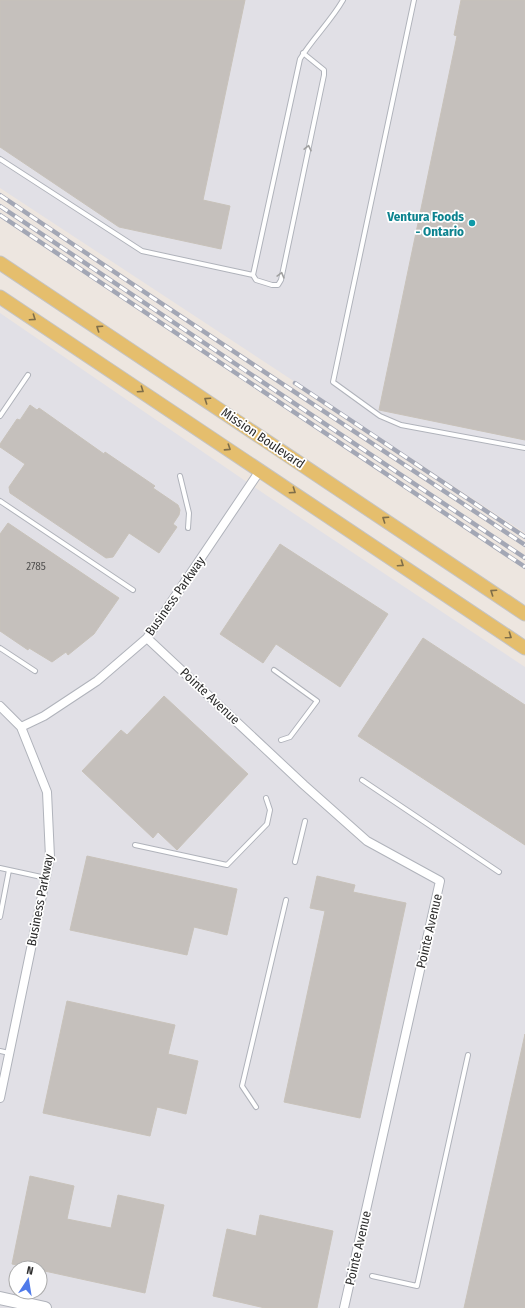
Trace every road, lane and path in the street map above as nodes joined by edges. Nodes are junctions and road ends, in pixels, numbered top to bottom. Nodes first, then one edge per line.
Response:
1 (343, 0) edge
2 (413, 0) edge
3 (303, 53) junction
4 (0, 159) edge
5 (0, 263) edge
6 (253, 275) junction
7 (0, 297) edge
8 (28, 375) dead end
9 (0, 416) edge
10 (525, 448) edge
11 (260, 469) junction
12 (180, 476) dead end
13 (0, 501) edge
14 (188, 528) dead end
15 (133, 590) dead end
16 (525, 614) edge
17 (147, 638) junction
18 (0, 648) edge
19 (525, 648) edge
20 (274, 670) dead end
21 (35, 671) dead end
22 (0, 706) edge
23 (21, 727) junction
24 (281, 740) dead end
25 (362, 780) dead end
26 (266, 798) dead end
27 (305, 821) dead end
28 (136, 845) dead end
29 (295, 862) dead end
30 (0, 868) edge
31 (10, 870) junction
32 (498, 872) dead end
33 (46, 878) junction
34 (286, 900) dead end
35 (0, 917) edge
36 (0, 1051) edge
37 (10, 1053) junction
38 (468, 1055) dead end
39 (0, 1098) edge
40 (256, 1107) dead end
41 (372, 1276) dead end
42 (0, 1298) edge
43 (46, 1308) edge
44 (344, 1308) edge

1 - 3 lane
2 - 10 lane
3 - 6 lane
6 -> 3 lane
4 - 6 lane
16 -> 5 main road, Mission Boulevard
7 -> 11 main road
8 - 9 lane
11 - 17 street, Business Parkway
11 -> 19 main road
12 - 14 lane
13 - 15 lane
17 - 23 street, Business Parkway
17 - 44 street, Pointe Avenue
18 - 21 lane
20 - 24 lane
22 - 23 street
23 - 33 street, Business Parkway
25 - 32 lane
26 - 28 lane
27 - 29 lane
30 - 31 lane
31 - 33 lane
31 - 35 lane
33 - 37 street, Business Parkway
34 - 40 lane
36 - 37 lane
37 - 39 street, Business Parkway
38 - 41 lane
42 - 43 street

